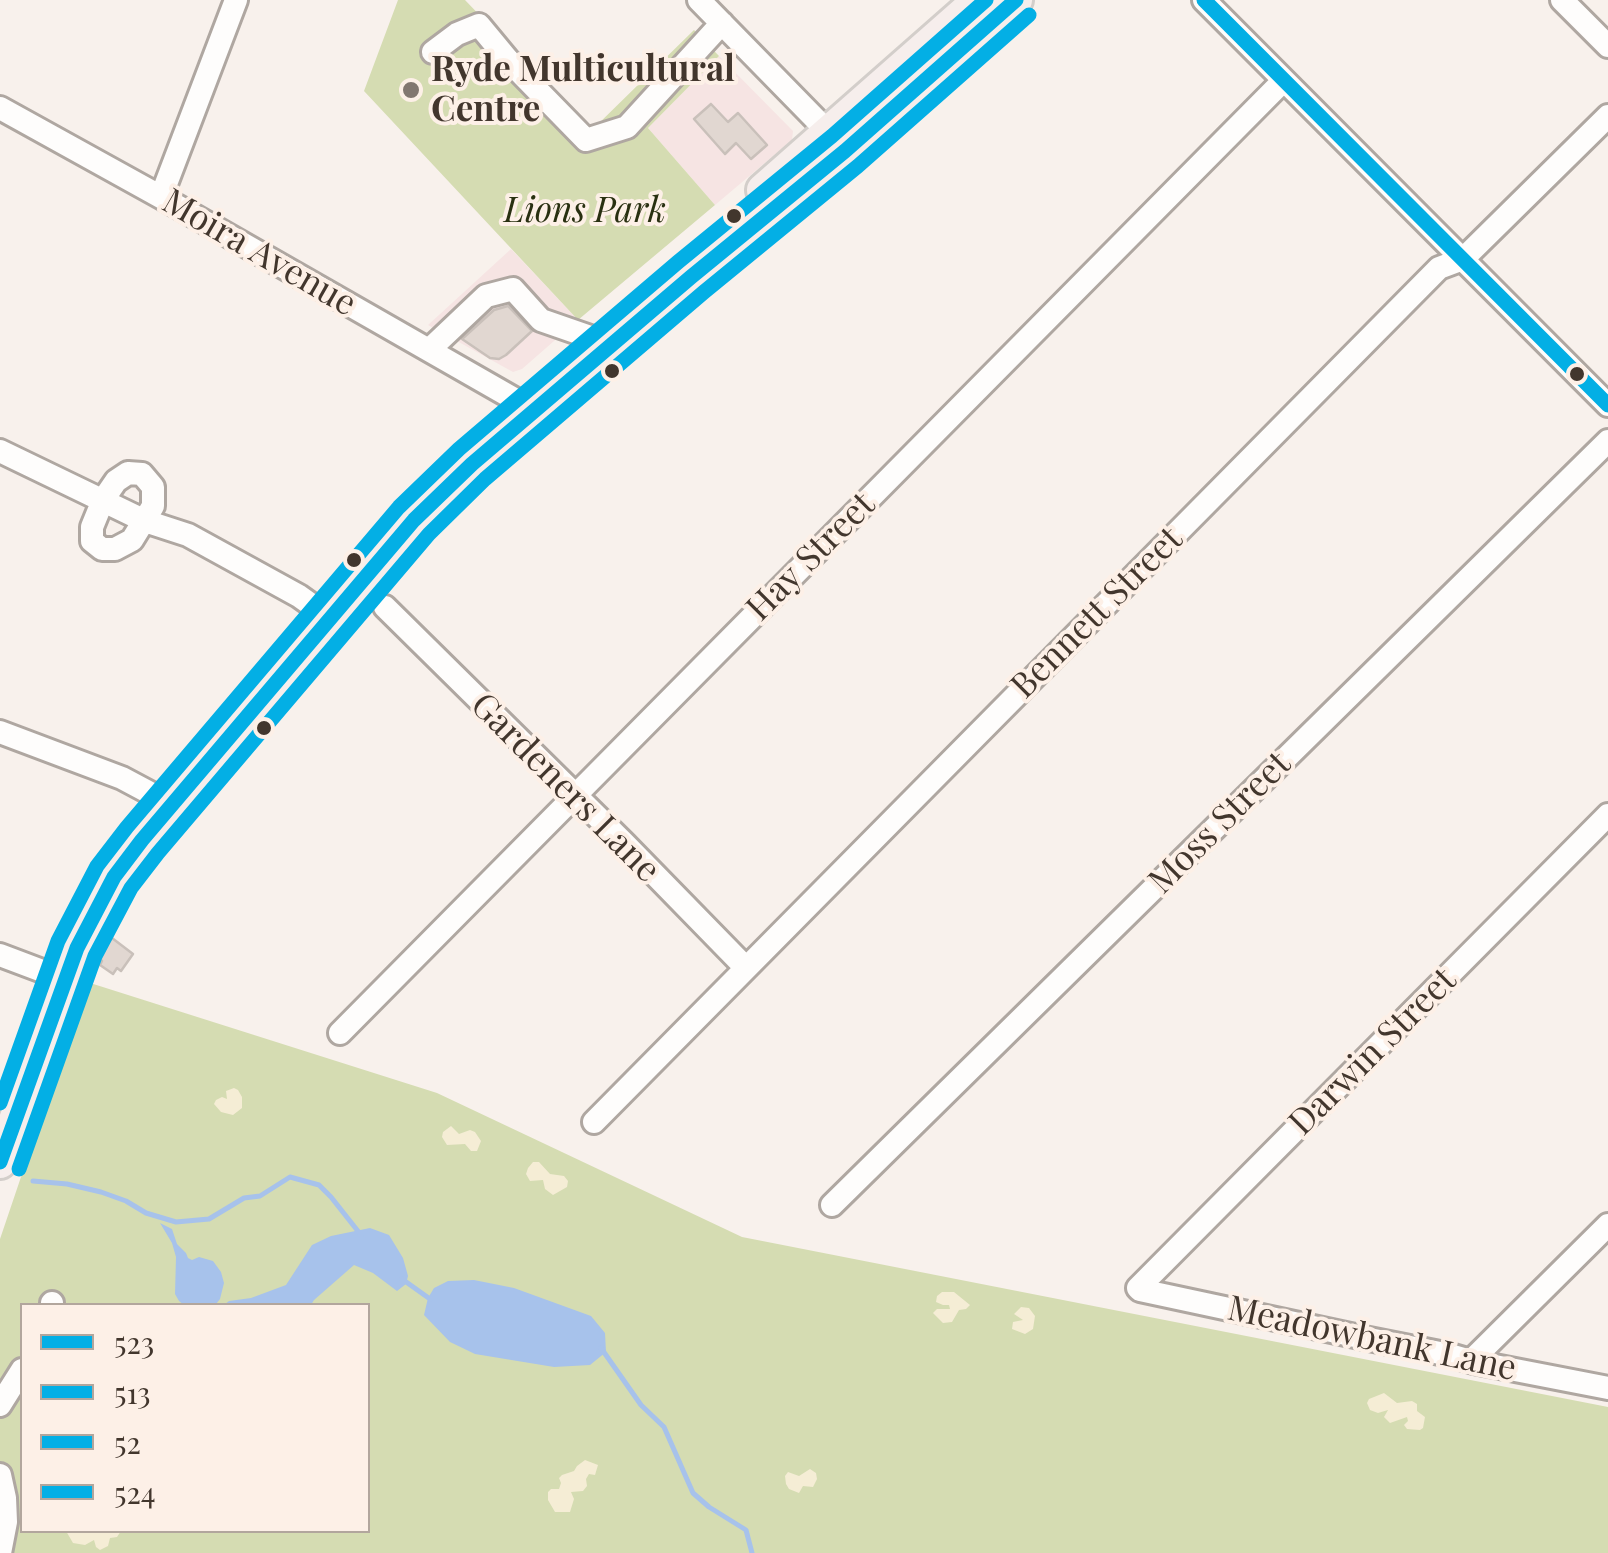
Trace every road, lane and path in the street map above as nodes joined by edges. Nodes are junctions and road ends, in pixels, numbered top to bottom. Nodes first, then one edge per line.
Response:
1 (236, 0) edge
2 (699, 0) edge
3 (979, 0) edge
4 (1016, 0) edge
5 (1204, 0) edge
6 (1562, 0) edge
7 (722, 24) junction
8 (1608, 46) edge
9 (433, 52) dead end
10 (1283, 80) junction
11 (0, 108) edge
12 (1608, 116) edge
13 (838, 142) junction
14 (161, 197) junction
15 (1462, 259) junction
16 (590, 337) junction
17 (429, 350) junction
18 (516, 400) junction
19 (1608, 406) edge
20 (1608, 441) edge
21 (0, 452) edge
22 (103, 500) junction
23 (145, 521) junction
24 (313, 606) junction
25 (385, 608) dead end
26 (0, 732) edge
27 (152, 794) junction
28 (575, 795) junction
29 (1608, 815) edge
30 (0, 955) edge
31 (746, 968) junction
32 (45, 972) junction
33 (340, 1033) dead end
34 (0, 1098) edge
35 (594, 1122) dead end
36 (0, 1162) edge
37 (832, 1205) dead end
38 (1608, 1224) edge
39 (1138, 1288) joint
40 (1471, 1360) junction
41 (20, 1373) edge
42 (1608, 1388) edge
43 (0, 1404) edge
44 (0, 1476) edge
45 (0, 1552) edge

1 - 14 street
2 - 7 street
3 - 13 highway
4 - 13 highway
5 - 10 street
6 - 8 street
7 - 9 street
7 - 13 street
10 - 15 street
10 - 28 street, Hay Street
11 - 14 street, Moira Avenue
12 - 15 street, Bennett Street
13 - 16 highway
13 - 36 highway
14 - 17 street, Moira Avenue
15 - 19 street
15 - 31 street, Bennett Street
16 - 17 street
16 - 18 highway
17 - 18 street, Moira Avenue
18 - 24 highway
20 - 37 street, Moss Street
21 - 22 street
22 - 23 street
22 - 23 street
22 - 23 street
23 - 24 street
24 - 27 highway
25 - 28 street, Gardeners Lane
26 - 27 street
27 - 32 highway
28 - 31 street, Gardeners Lane
28 - 33 street, Hay Street
29 - 39 street, Darwin Street
30 - 32 street
31 - 35 street, Bennett Street
32 - 34 highway
38 - 40 street
39 - 40 street, Meadowbank Lane
40 - 42 street, Meadowbank Lane
41 - 43 street
44 - 45 street

